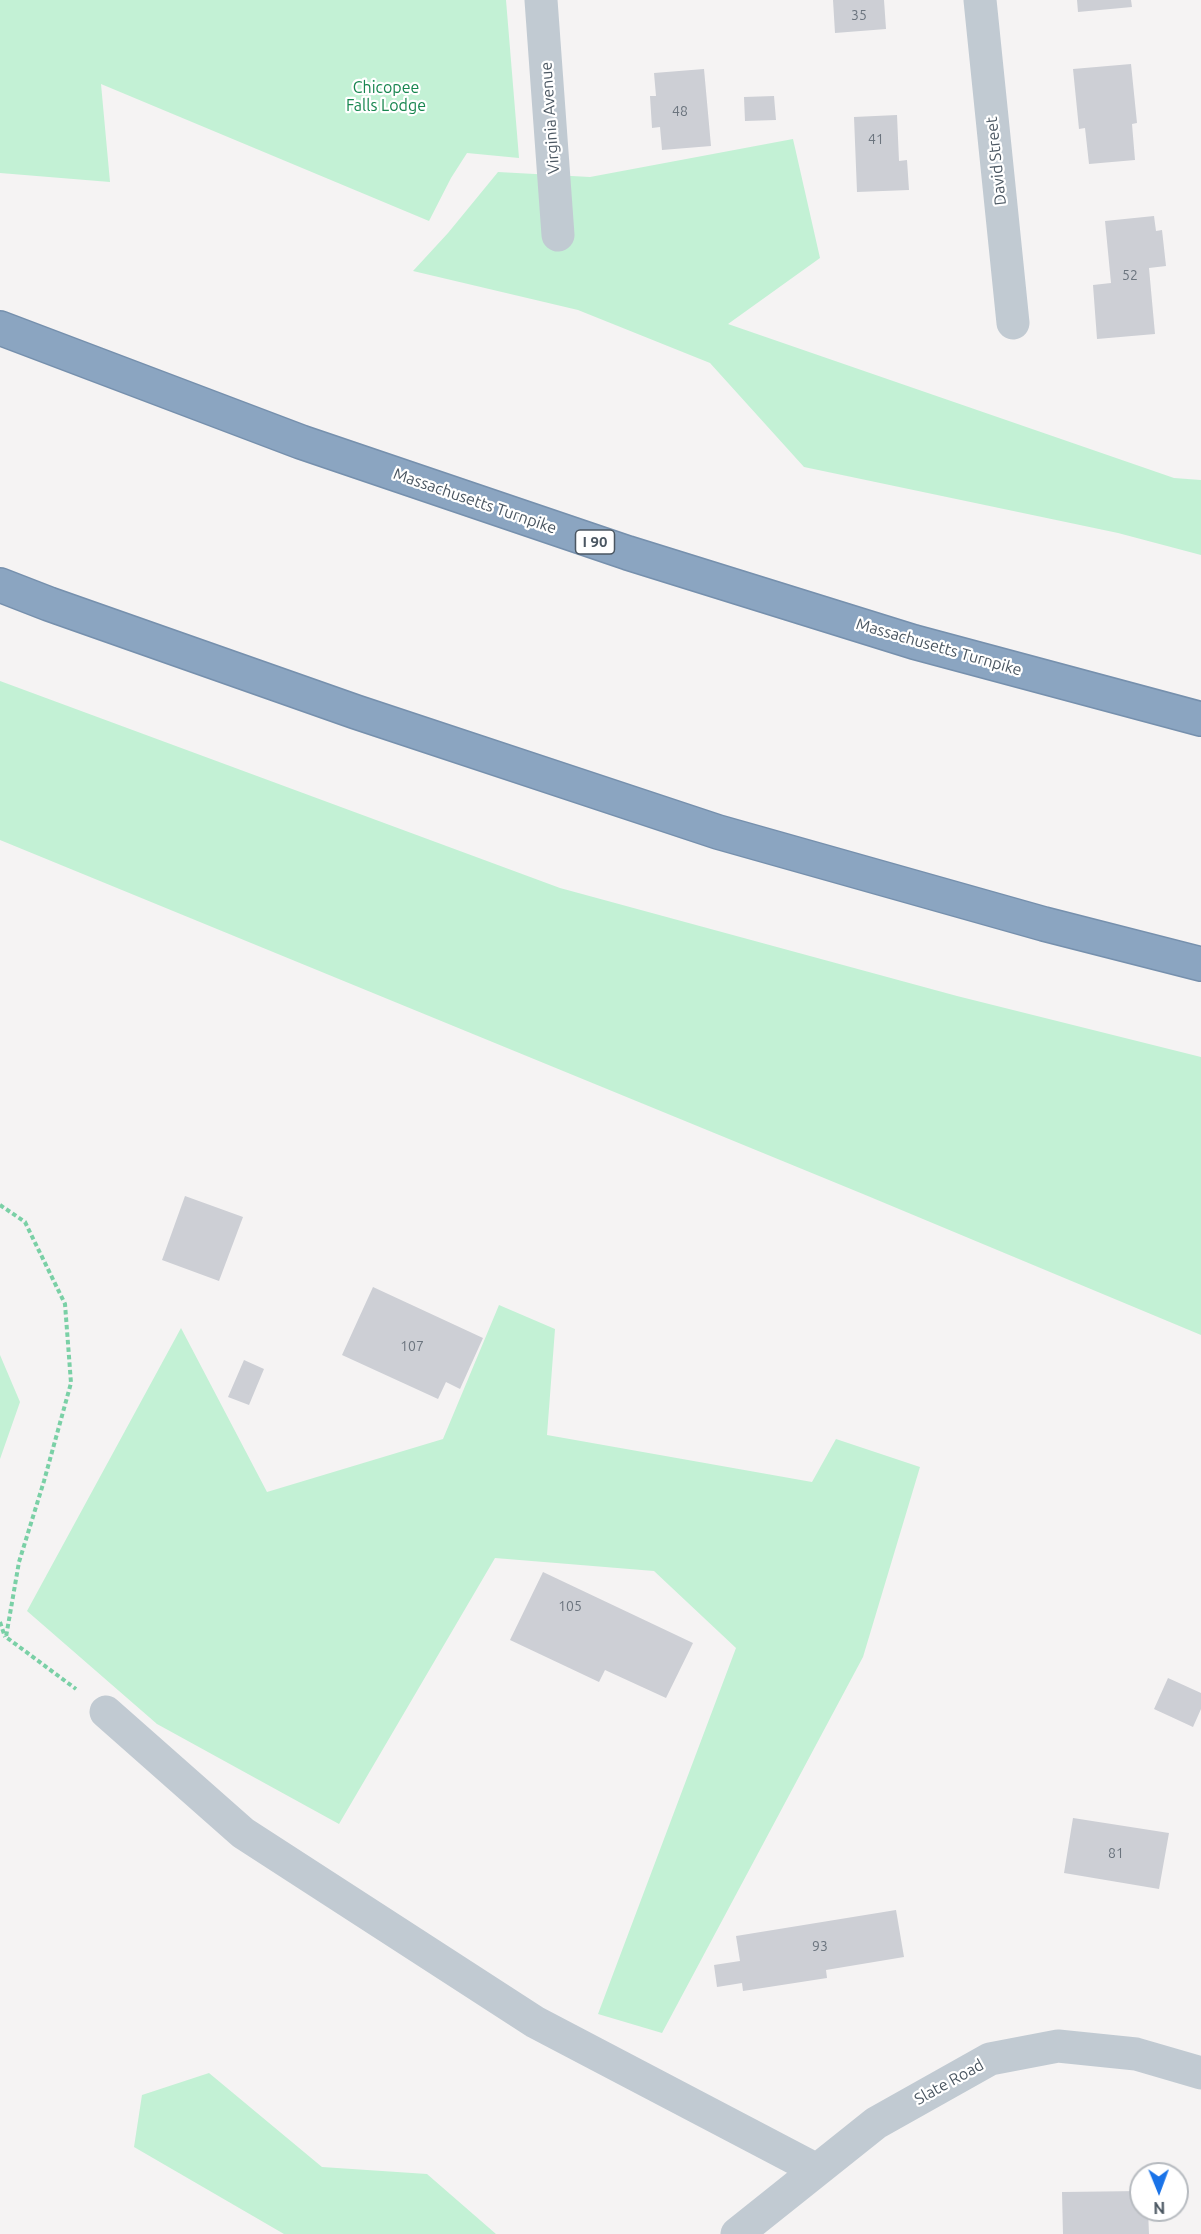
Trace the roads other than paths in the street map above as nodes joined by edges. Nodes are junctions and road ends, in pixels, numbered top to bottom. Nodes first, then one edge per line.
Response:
1 (541, 0) edge
2 (980, 0) edge
3 (558, 235) dead end
4 (1013, 322) dead end
5 (0, 328) edge
6 (0, 585) edge
7 (1201, 719) edge
8 (1201, 964) edge
9 (106, 1712) road end
10 (1201, 2073) edge
11 (817, 2170) junction
12 (737, 2234) edge

1 - 3 street, Virginia Avenue
2 - 4 street, David Street
5 - 7 highway, Massachusetts Turnpike / I 90
6 - 8 highway
9 - 11 street
10 - 11 street, Slate Road
11 - 12 street, Slate Road

